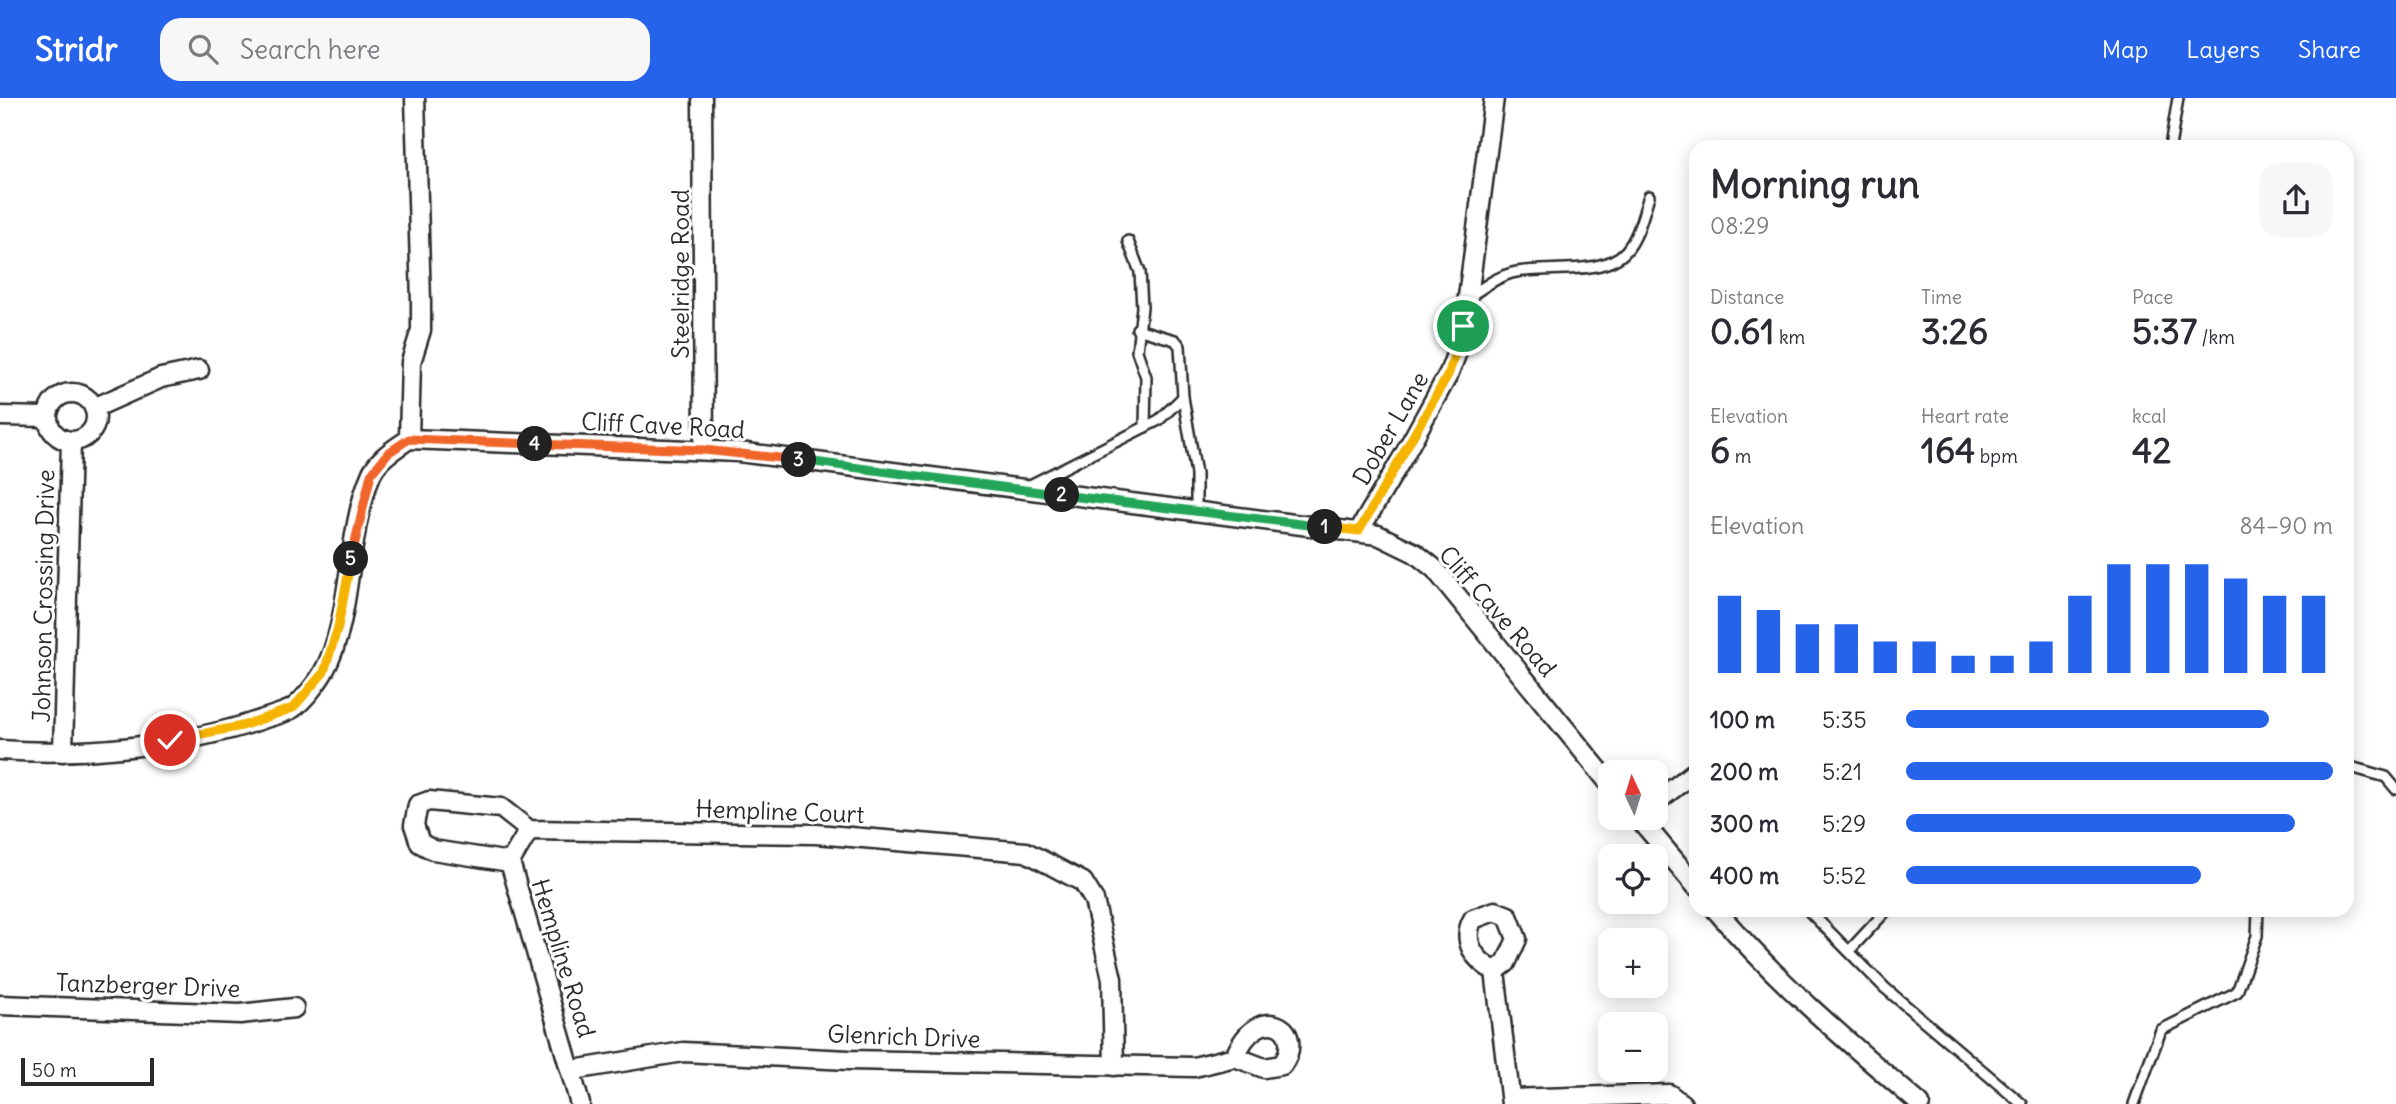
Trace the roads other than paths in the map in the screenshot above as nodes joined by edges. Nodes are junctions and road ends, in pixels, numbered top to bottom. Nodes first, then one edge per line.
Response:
1 (415, 98) edge
2 (702, 98) edge
3 (1494, 98) edge
4 (2178, 98) edge
5 (2171, 140) edge
6 (1649, 196) dead end
7 (1128, 241) dead end
8 (1468, 297) junction
9 (1137, 329) junction
10 (199, 370) dead end
11 (1182, 397) junction
12 (94, 408) junction
13 (0, 415) edge
14 (47, 417) junction
15 (1145, 427) junction
16 (409, 439) junction
17 (71, 441) junction
18 (704, 450) junction
19 (1021, 490) junction
20 (1196, 512) junction
21 (1359, 531) junction
22 (0, 750) edge
23 (63, 752) junction
24 (1598, 768) edge
25 (2354, 768) edge
26 (1689, 776) edge
27 (2396, 789) edge
28 (1668, 793) edge
29 (529, 830) junction
30 (1648, 830) edge
31 (510, 862) junction
32 (1689, 878) edge
33 (1722, 917) edge
34 (1816, 917) edge
35 (1881, 917) edge
36 (2258, 917) edge
37 (1849, 951) junction
38 (1495, 971) dead end
39 (0, 1005) edge
40 (294, 1008) dead end
41 (1235, 1057) dead end
42 (1114, 1066) junction
43 (573, 1070) junction
44 (1511, 1102) edge
45 (580, 1104) edge
46 (1682, 1104) edge
47 (1920, 1104) edge
48 (2022, 1104) edge
49 (2134, 1104) edge

1 - 16 street
2 - 18 street, Steelridge Road
3 - 8 street, Dober Lane
4 - 5 lane
6 - 8 lane
7 - 9 lane
8 - 21 street, Dober Lane
9 - 11 lane
9 - 15 lane
10 - 12 street
11 - 15 lane
11 - 20 lane
12 - 14 street
12 - 17 street, Johnson Crossing Drive
13 - 14 street
14 - 17 street, Johnson Crossing Drive
15 - 19 lane
16 - 18 street, Cliff Cave Road
16 - 23 street
17 - 23 street, Johnson Crossing Drive
18 - 19 street, Cliff Cave Road
19 - 20 street, Cliff Cave Road
20 - 21 street, Cliff Cave Road
21 - 24 street, Cliff Cave Road
22 - 23 street
25 - 27 lane
26 - 28 street
29 - 31 street, Hempline Road
29 - 31 street
29 - 42 street, Hempline Court
30 - 32 street
31 - 43 street, Hempline Road
33 - 47 street
34 - 37 lane
35 - 37 lane
36 - 49 lane
37 - 48 lane
38 - 44 street
39 - 40 street, Tanzberger Drive
41 - 42 street, Glenrich Drive
42 - 43 street, Glenrich Drive
43 - 45 street, Hempline Road
44 - 46 street

